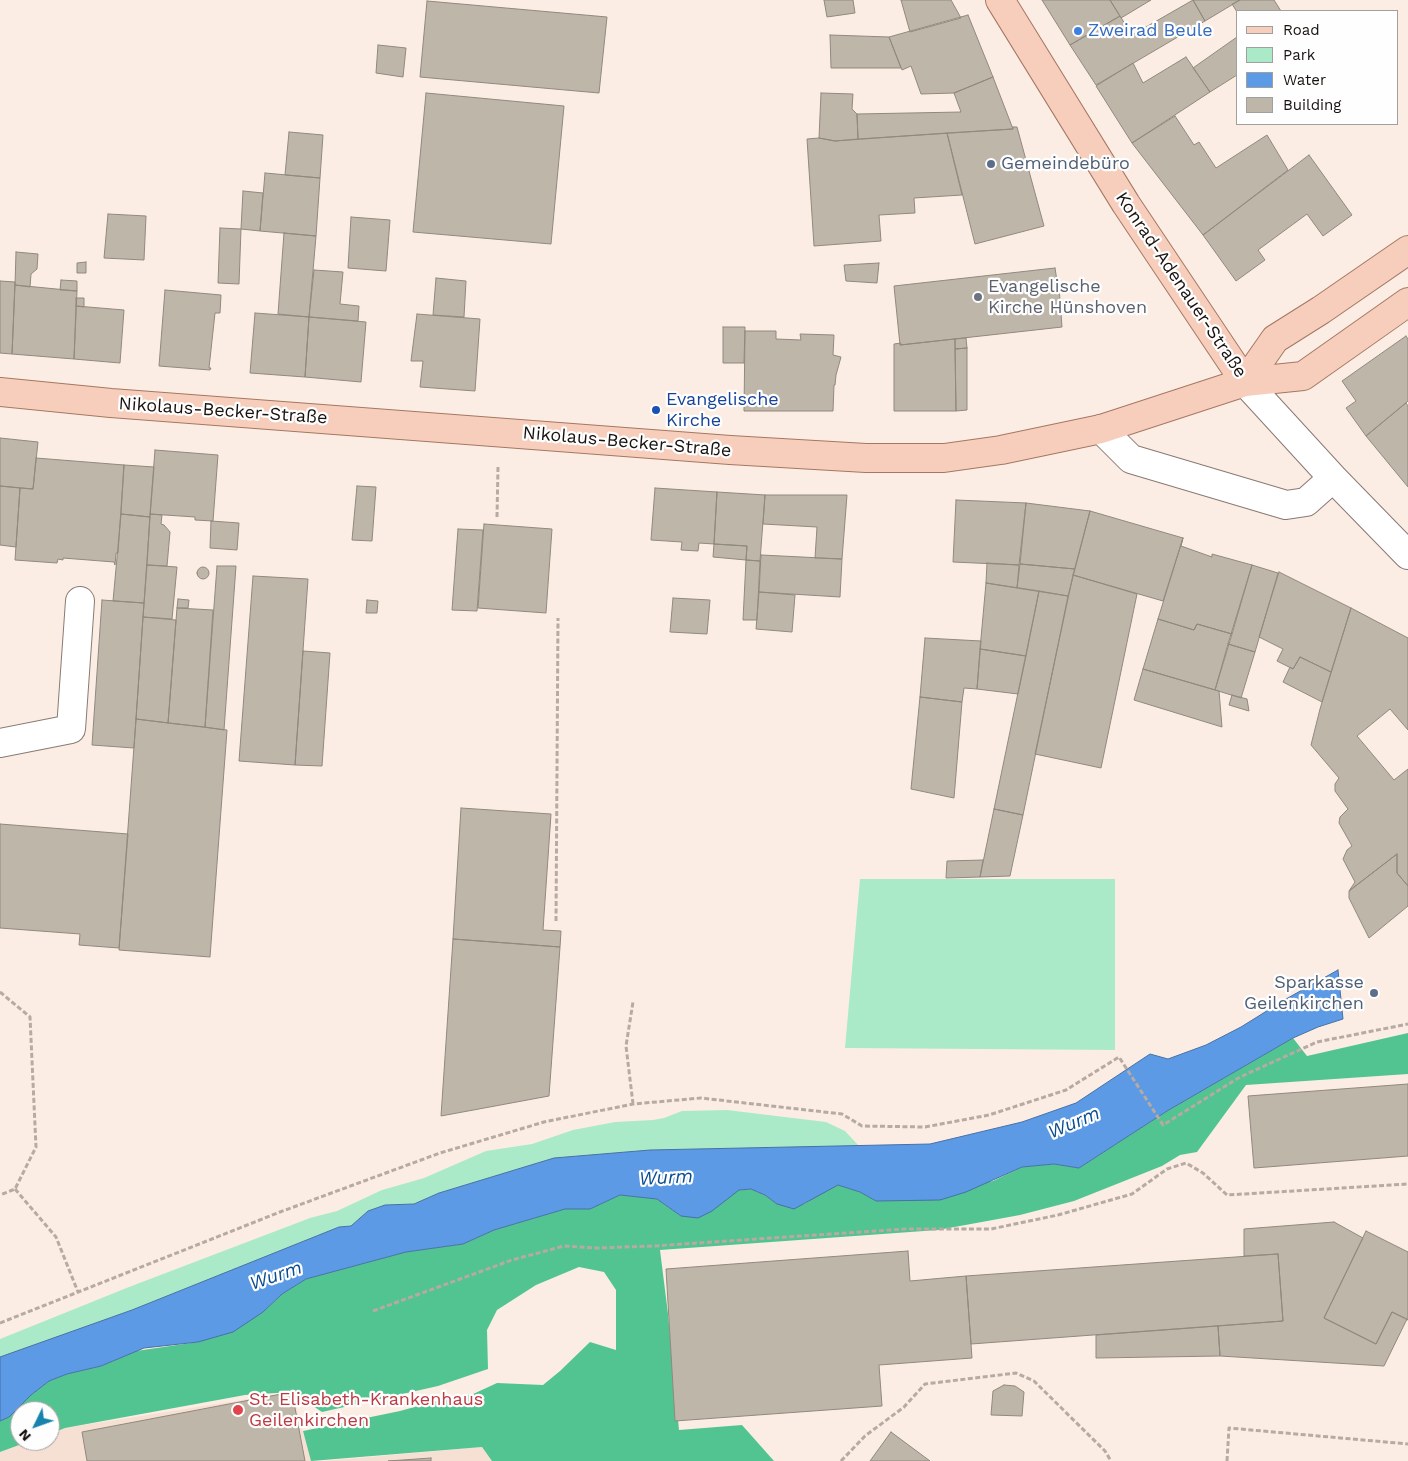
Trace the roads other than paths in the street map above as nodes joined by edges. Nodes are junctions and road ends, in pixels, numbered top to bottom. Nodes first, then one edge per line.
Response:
1 (1000, 0) edge
2 (1408, 250) edge
3 (1408, 302) edge
4 (1245, 382) junction
5 (0, 392) edge
6 (1100, 429) junction
7 (1333, 478) junction
8 (1408, 555) edge
9 (80, 601) dead end
10 (0, 743) edge

1 - 4 main road, Konrad-Adenauer-Straße
2 - 4 main road
3 - 4 main road, Nikolaus-Becker-Straße
4 - 6 main road, Nikolaus-Becker-Straße
4 - 7 street, Konrad-Adenauer-Straße
5 - 6 main road, Nikolaus-Becker-Straße
6 - 7 street
7 - 8 street, Konrad-Adenauer-Straße
9 - 10 street

